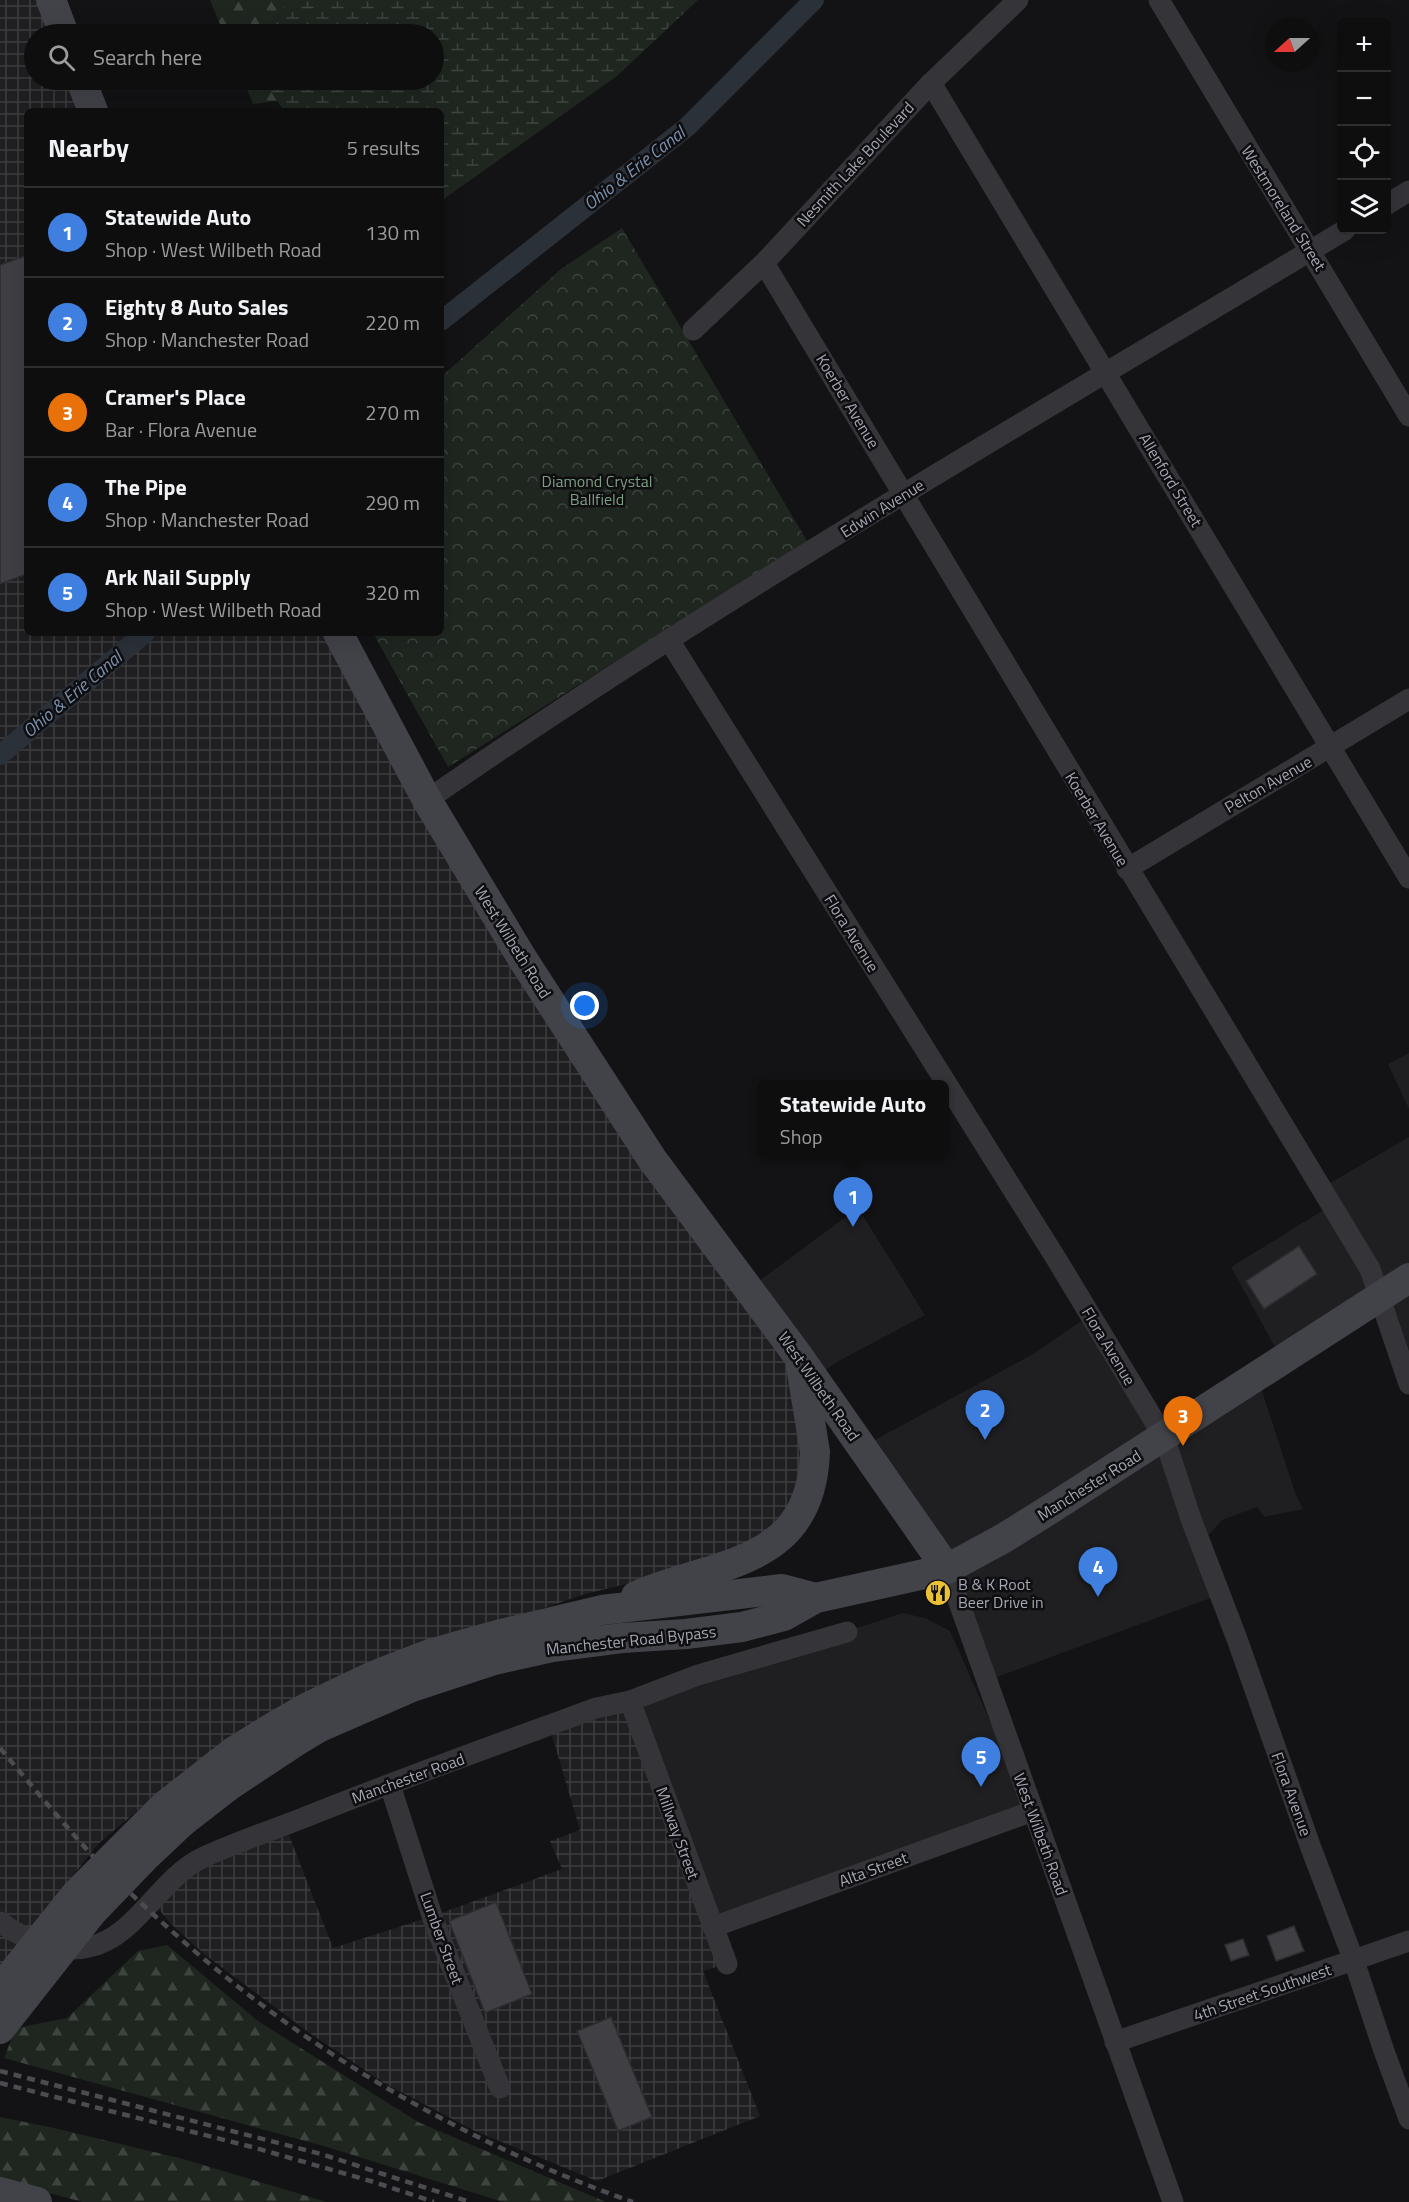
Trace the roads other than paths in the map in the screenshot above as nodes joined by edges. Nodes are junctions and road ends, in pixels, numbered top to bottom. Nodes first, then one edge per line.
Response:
1 (51, 0) edge
2 (1018, 0) edge
3 (1159, 0) edge
4 (60, 24) edge
5 (931, 83) junction
6 (85, 90) edge
7 (92, 108) edge
8 (1409, 191) edge
9 (1391, 202) edge
10 (1338, 234) edge
11 (1311, 250) junction
12 (764, 262) junction
13 (693, 330) dead end
14 (1106, 373) junction
15 (1409, 416) edge
16 (904, 494) junction
17 (340, 636) edge
18 (669, 640) junction
19 (1409, 699) edge
20 (1330, 747) junction
21 (427, 800) junction
22 (1127, 869) junction
23 (1409, 878) edge
24 (944, 1080) edge
25 (949, 1087) edge
26 (1409, 1278) edge
27 (1379, 1297) junction
28 (799, 1357) junction
29 (1409, 1384) edge
30 (1164, 1437) junction
31 (947, 1569) junction
32 (816, 1598) junction
33 (602, 1610) junction
34 (847, 1632) dead end
35 (630, 1701) junction
36 (390, 1785) junction
37 (1033, 1811) junction
38 (172, 1815) junction
39 (0, 1922) edge
40 (713, 1927) junction
41 (1409, 1941) edge
42 (1354, 1961) junction
43 (727, 1964) dead end
44 (0, 1989) edge
45 (0, 2029) edge
46 (1114, 2042) junction
47 (500, 2088) dead end
48 (1409, 2119) edge
49 (0, 2192) edge
50 (37, 2202) edge
51 (1173, 2202) edge

1 - 4 main road
2 - 5 street, Nesmith Lake Boulevard
3 - 11 street, Westmoreland Street
5 - 12 street, Nesmith Lake Boulevard
5 - 14 street, Allenford Street
6 - 7 main road
8 - 9 street
10 - 11 street, Edwin Avenue
11 - 14 street, Edwin Avenue
11 - 15 street, Westmoreland Street
12 - 13 street, Nesmith Lake Boulevard
12 - 16 street, Koerber Avenue
14 - 16 street, Edwin Avenue
14 - 20 street, Allenford Street
16 - 18 street, Edwin Avenue
16 - 22 street, Koerber Avenue
17 - 21 main road, West Wilbeth Road
18 - 21 street, Edwin Avenue
18 - 24 street, Flora Avenue
19 - 20 street, Pelton Avenue
20 - 22 street, Pelton Avenue
20 - 23 street, Allenford Street
21 - 28 main road, West Wilbeth Road
22 - 27 street, Koerber Avenue
25 - 30 street, Flora Avenue
26 - 27 main road, Manchester Road
27 - 29 street, Koerber Avenue
27 - 30 main road, Manchester Road
28 - 31 main road, West Wilbeth Road
28 - 33 main road
30 - 31 main road, Manchester Road
30 - 42 street, Flora Avenue
31 - 32 main road, Manchester Road Bypass
31 - 37 street, West Wilbeth Road
32 - 33 main road, Manchester Road Bypass
32 - 38 main road, Manchester Road Bypass
33 - 38 main road, Manchester Road Bypass
34 - 35 street, Manchester Road
35 - 36 street, Manchester Road
35 - 40 street, Millway Street
36 - 39 street, Manchester Road
36 - 47 street, Lumber Street
37 - 40 street, Alta Street
37 - 46 street, West Wilbeth Road
38 - 44 main road, Manchester Road Bypass, bridge
38 - 45 main road, Manchester Road Bypass, bridge
40 - 43 street, Millway Street
41 - 42 street, 4th Street Southwest
42 - 46 street, 4th Street Southwest
42 - 48 street, Flora Avenue
46 - 51 street, West Wilbeth Road
49 - 50 main road

